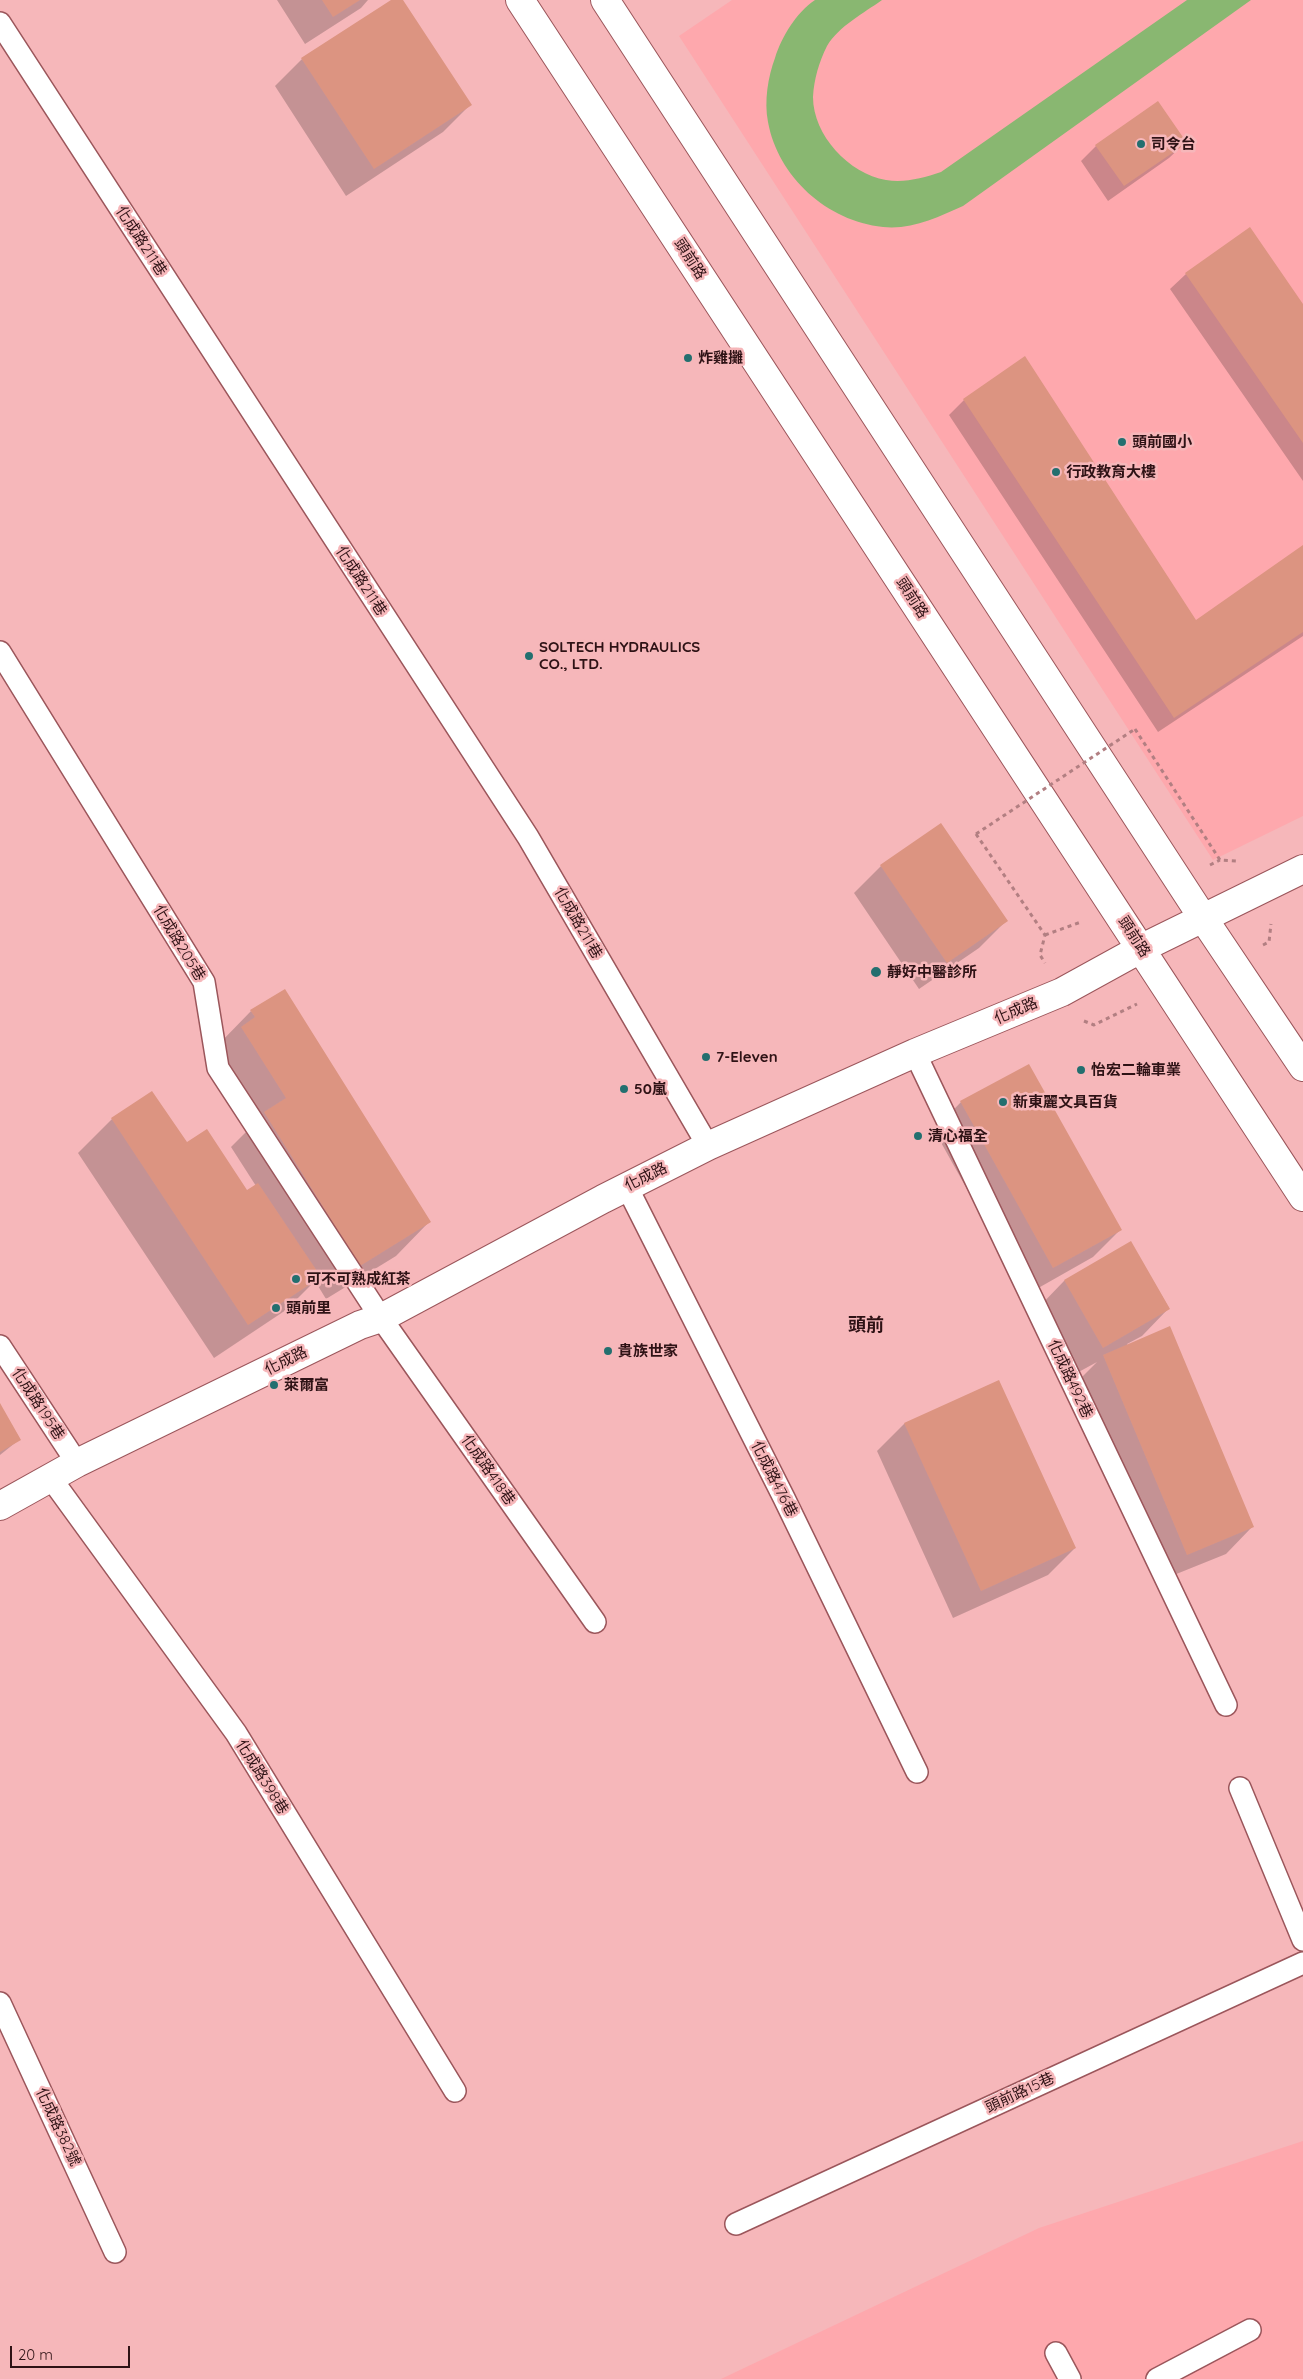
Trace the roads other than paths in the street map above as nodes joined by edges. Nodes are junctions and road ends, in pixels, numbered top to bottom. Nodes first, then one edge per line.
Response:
1 (520, 0) edge
2 (605, 0) edge
3 (0, 24) edge
4 (0, 652) edge
5 (1303, 869) edge
6 (1203, 918) junction
7 (1142, 948) junction
8 (915, 1053) junction
9 (1303, 1067) edge
10 (708, 1146) junction
11 (627, 1187) junction
12 (1303, 1197) edge
13 (381, 1318) junction
14 (0, 1346) edge
15 (77, 1463) junction
16 (50, 1477) junction
17 (0, 1506) edge
18 (595, 1622) dead end
19 (1226, 1705) dead end
20 (917, 1772) dead end
21 (1240, 1788) dead end
22 (1303, 1940) edge
23 (1303, 1963) edge
24 (0, 2002) edge
25 (455, 2091) dead end
26 (736, 2224) dead end
27 (115, 2252) dead end
28 (1250, 2330) dead end
29 (1056, 2353) dead end
30 (1070, 2379) edge
31 (1157, 2379) edge

1 - 7 street, 頭前路
2 - 6 street
3 - 10 lane, 化成路211巷
4 - 13 lane, 化成路205巷
5 - 6 street, 化成路
6 - 7 street, 化成路
6 - 9 street
7 - 8 street, 化成路
7 - 12 street, 頭前路
8 - 10 street, 化成路
8 - 19 lane, 化成路492巷
10 - 11 street, 化成路
11 - 13 street, 化成路
11 - 20 lane, 化成路476巷
13 - 15 street, 化成路
13 - 18 lane, 化成路418巷
14 - 15 lane, 化成路195巷
15 - 16 street, 化成路
16 - 17 street, 化成路
16 - 25 lane, 化成路398巷
21 - 22 lane
23 - 26 lane, 頭前路15巷
24 - 27 lane, 化成路382號
28 - 31 lane
29 - 30 lane

